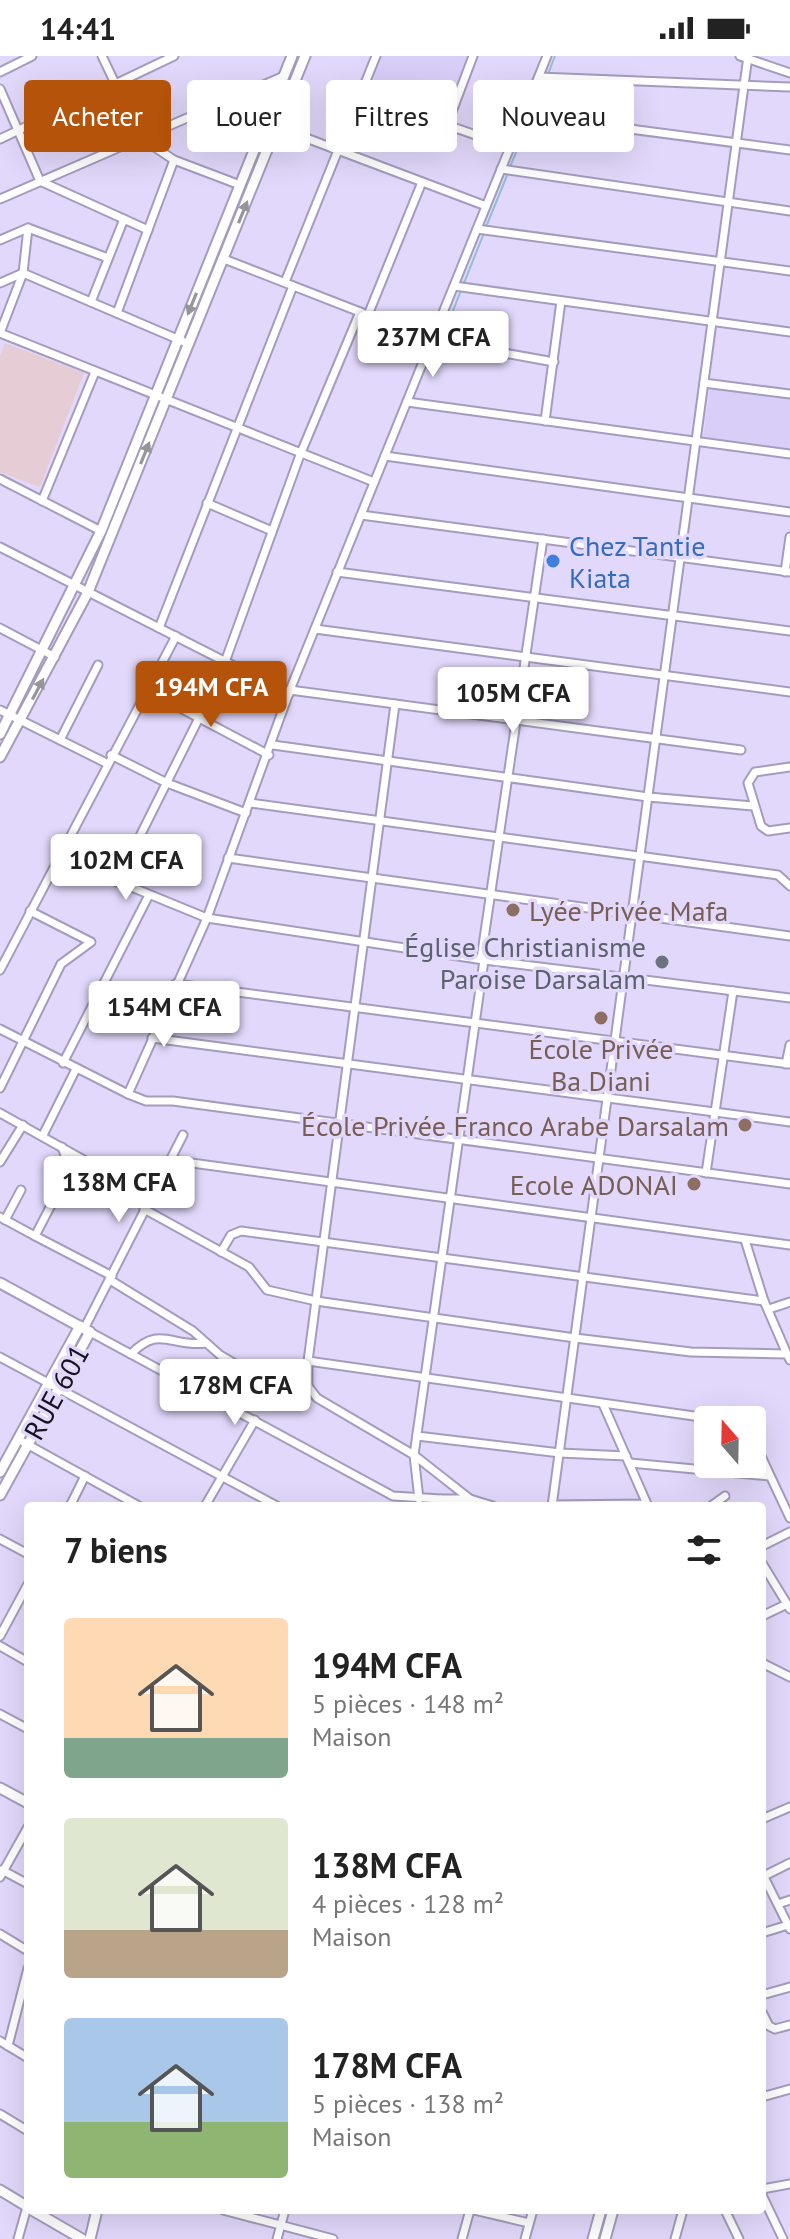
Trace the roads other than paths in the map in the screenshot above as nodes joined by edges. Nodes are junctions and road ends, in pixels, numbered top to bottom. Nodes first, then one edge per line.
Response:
1 (32, 56) edge
2 (102, 56) edge
3 (174, 56) edge
4 (292, 56) edge
5 (305, 56) edge
6 (376, 56) edge
7 (473, 56) edge
8 (547, 56) edge
9 (745, 57) edge
10 (0, 72) edge
11 (790, 73) edge
12 (284, 76) junction
13 (539, 77) junction
14 (114, 80) edge
15 (124, 80) edge
16 (296, 80) edge
17 (367, 80) edge
18 (538, 80) edge
19 (743, 86) junction
20 (790, 87) edge
21 (0, 89) edge
22 (457, 98) edge
23 (171, 125) edge
24 (24, 127) edge
25 (18, 130) junction
26 (634, 130) edge
27 (0, 139) edge
28 (736, 143) junction
29 (790, 150) edge
30 (108, 152) edge
31 (162, 152) edge
32 (267, 152) edge
33 (338, 152) edge
34 (344, 152) edge
35 (508, 152) edge
36 (174, 160) junction
37 (501, 169) junction
38 (40, 181) junction
39 (422, 182) junction
40 (240, 185) junction
41 (0, 199) edge
42 (728, 202) junction
43 (486, 206) junction
44 (790, 211) edge
45 (124, 219) junction
46 (28, 228) junction
47 (477, 229) junction
48 (148, 230) junction
49 (0, 240) edge
50 (108, 258) junction
51 (224, 259) junction
52 (720, 262) junction
53 (790, 271) edge
54 (23, 273) junction
55 (0, 283) edge
56 (289, 284) junction
57 (454, 286) junction
58 (561, 301) junction
59 (91, 302) junction
60 (117, 313) junction
61 (364, 314) junction
62 (712, 322) junction
63 (790, 332) edge
64 (0, 333) edge
65 (178, 339) junction
66 (432, 340) junction
67 (189, 344) junction
68 (554, 362) junction
69 (95, 372) junction
70 (704, 383) junction
71 (790, 394) edge
72 (155, 395) junction
73 (166, 400) junction
74 (407, 402) junction
75 (545, 421) junction
76 (236, 429) junction
77 (696, 441) junction
78 (790, 454) edge
79 (300, 455) junction
80 (385, 456) junction
81 (0, 479) edge
82 (374, 482) junction
83 (688, 498) junction
84 (42, 501) junction
85 (207, 503) junction
86 (790, 512) edge
87 (361, 515) junction
88 (101, 531) junction
89 (272, 531) junction
90 (790, 537) edge
91 (543, 539) junction
92 (0, 547) edge
93 (680, 557) junction
94 (337, 572) junction
95 (788, 572) edge
96 (77, 586) junction
97 (88, 592) junction
98 (534, 598) junction
99 (672, 616) junction
100 (0, 628) edge
101 (159, 628) junction
102 (315, 629) junction
103 (790, 631) edge
104 (176, 636) junction
105 (44, 651) junction
106 (526, 655) junction
107 (55, 657) junction
108 (226, 662) junction
109 (98, 665) dead end
110 (664, 675) junction
111 (146, 690) junction
112 (289, 692) junction
113 (790, 692) edge
114 (395, 704) junction
115 (0, 710) edge
116 (11, 715) junction
117 (199, 718) junction
118 (21, 720) junction
119 (516, 720) junction
120 (0, 734) edge
121 (656, 739) junction
122 (60, 740) junction
123 (273, 745) junction
124 (741, 750) dead end
125 (111, 755) junction
126 (269, 755) junction
127 (0, 757) edge
128 (388, 761) junction
129 (106, 763) junction
130 (790, 767) edge
131 (508, 777) junction
132 (167, 783) junction
133 (648, 797) junction
134 (250, 803) junction
135 (753, 806) junction
136 (246, 813) junction
137 (380, 820) junction
138 (790, 828) edge
139 (499, 836) junction
140 (640, 856) junction
141 (58, 857) junction
142 (228, 858) junction
143 (372, 878) junction
144 (117, 882) junction
145 (790, 886) edge
146 (491, 894) junction
147 (149, 895) junction
148 (30, 911) junction
149 (632, 914) junction
150 (207, 918) junction
151 (790, 936) edge
152 (364, 941) junction
153 (483, 960) junction
154 (0, 970) edge
155 (624, 977) junction
156 (175, 984) junction
157 (733, 991) junction
158 (790, 998) edge
159 (355, 1007) junction
160 (476, 1023) junction
161 (0, 1029) edge
162 (152, 1038) junction
163 (23, 1041) junction
164 (615, 1041) junction
165 (790, 1045) edge
166 (723, 1056) junction
167 (63, 1063) junction
168 (348, 1064) junction
169 (788, 1064) edge
170 (76, 1069) junction
171 (468, 1080) junction
172 (0, 1088) edge
173 (128, 1094) junction
174 (607, 1098) junction
175 (0, 1113) edge
176 (714, 1113) junction
177 (790, 1122) edge
178 (340, 1123) junction
179 (23, 1125) junction
180 (43, 1135) junction
181 (183, 1135) dead end
182 (459, 1139) junction
183 (62, 1147) junction
184 (599, 1158) junction
185 (170, 1160) junction
186 (0, 1162) edge
187 (706, 1173) junction
188 (332, 1182) junction
189 (790, 1184) edge
190 (21, 1190) dead end
191 (150, 1197) junction
192 (451, 1198) junction
193 (144, 1209) junction
194 (3, 1218) edge
195 (591, 1218) junction
196 (35, 1236) junction
197 (745, 1240) junction
198 (324, 1244) junction
199 (790, 1245) edge
200 (221, 1252) junction
201 (442, 1260) junction
202 (111, 1278) junction
203 (583, 1279) junction
204 (0, 1283) edge
205 (316, 1301) junction
206 (764, 1301) junction
207 (790, 1302) edge
208 (769, 1309) junction
209 (434, 1317) junction
210 (85, 1329) junction
211 (575, 1338) junction
212 (206, 1343) junction
213 (131, 1354) junction
214 (0, 1357) edge
215 (789, 1357) edge
216 (308, 1361) junction
217 (425, 1378) junction
218 (54, 1386) junction
219 (308, 1386) junction
220 (567, 1399) junction
221 (603, 1404) junction
222 (694, 1416) edge
223 (255, 1420) junction
224 (417, 1436) junction
225 (23, 1442) junction
226 (560, 1453) junction
227 (414, 1455) junction
228 (628, 1459) junction
229 (766, 1469) edge
230 (0, 1472) edge
231 (85, 1476) junction
232 (769, 1476) junction
233 (223, 1477) junction
234 (0, 1495) edge
235 (393, 1496) junction
236 (725, 1496) dead end
237 (419, 1499) junction
238 (441, 1499) junction
239 (470, 1499) junction
240 (72, 1502) edge
241 (132, 1502) edge
242 (207, 1502) edge
243 (270, 1502) edge
244 (390, 1502) edge
245 (446, 1502) edge
246 (480, 1502) edge
247 (552, 1502) edge
248 (645, 1502) edge
249 (717, 1502) edge
250 (790, 1518) edge
251 (790, 1532) edge
252 (0, 1539) edge
253 (766, 1544) edge
254 (24, 1552) edge
255 (766, 1570) edge
256 (24, 1591) edge
257 (788, 1606) edge
258 (766, 1614) edge
259 (0, 1636) edge
260 (0, 1646) edge
261 (24, 1660) edge
262 (766, 1665) edge
263 (790, 1677) edge
264 (0, 1714) edge
265 (24, 1727) edge
266 (0, 1788) edge
267 (24, 1801) edge
268 (790, 1807) edge
269 (766, 1817) edge
270 (24, 1834) edge
271 (790, 1863) edge
272 (1, 1872) edge
273 (766, 1873) edge
274 (766, 1880) edge
275 (24, 1882) edge
276 (790, 1900) edge
277 (778, 1904) junction
278 (789, 1927) edge
279 (766, 1932) edge
280 (0, 1934) edge
281 (24, 1949) edge
282 (24, 1981) edge
283 (790, 1987) edge
284 (766, 1994) edge
285 (766, 2020) edge
286 (790, 2025) edge
287 (4, 2044) edge
288 (24, 2056) edge
289 (790, 2089) edge
290 (780, 2094) junction
291 (766, 2096) edge
292 (790, 2098) edge
293 (0, 2114) edge
294 (24, 2129) edge
295 (790, 2184) edge
296 (766, 2188) edge
297 (0, 2190) edge
298 (766, 2203) edge
299 (24, 2205) edge
300 (27, 2214) edge
301 (39, 2214) edge
302 (96, 2214) edge
303 (239, 2214) edge
304 (284, 2214) edge
305 (471, 2214) edge
306 (490, 2214) edge
307 (532, 2214) edge
308 (600, 2214) edge
309 (612, 2214) edge
310 (682, 2214) edge
311 (727, 2214) edge
312 (529, 2223) junction
313 (281, 2225) junction
314 (18, 2239) edge
315 (82, 2239) edge
316 (90, 2239) edge
317 (277, 2239) edge
318 (333, 2239) edge
319 (462, 2239) edge
320 (525, 2239) edge
321 (593, 2239) edge
322 (605, 2239) edge
323 (675, 2239) edge
324 (739, 2239) edge
325 (783, 2239) edge

1 - 10 street
2 - 14 street
3 - 15 street
4 - 12 street
5 - 16 street
6 - 17 street
7 - 22 street
8 - 13 street
9 - 11 street
9 - 19 street
12 - 23 street
12 - 40 street
13 - 18 street
13 - 19 street
19 - 20 street
19 - 28 street
21 - 25 street
24 - 25 street
25 - 27 street
25 - 38 street
26 - 28 street
28 - 29 street
28 - 42 street
30 - 38 street
31 - 36 street
51 -> 32 street
33 - 56 street
34 - 39 street
35 - 37 street
36 - 40 street
36 - 48 street
37 - 42 street
37 - 43 street
38 - 41 street
38 - 45 street
39 - 43 street
39 - 61 street
40 -> 65 street
42 - 44 street
42 - 52 street
43 - 47 street
45 - 48 street
45 - 50 street
46 - 49 street
46 - 50 street
46 - 54 street
47 - 52 street
47 - 57 street
48 - 60 street
50 - 59 street
51 - 56 street
51 - 67 street
52 - 53 street
52 - 62 street
54 - 55 street
54 - 59 street
54 - 64 street
56 - 61 street
56 - 76 street
57 - 58 street
57 - 66 street
58 - 62 street
58 - 68 street
59 - 60 street
60 - 65 street
61 - 66 street
61 - 79 street
62 - 63 street
62 - 70 street
64 - 69 street
65 - 67 street
65 - 72 street
66 - 68 street
66 - 74 street
67 - 73 street
68 - 75 street
69 - 72 street
69 - 84 street
70 - 71 street
70 - 77 street
72 - 73 street
72 - 88 street
73 - 76 street
97 -> 73 street
74 - 75 street
74 - 80 street
75 - 77 street
76 - 79 street
76 - 85 street
77 - 78 street
77 - 83 street
79 - 82 street
79 - 89 street
80 - 82 street
80 - 83 street
81 - 84 street
82 - 87 street
83 - 86 street
83 - 93 street
84 - 88 street
85 - 89 street
85 - 101 street
87 - 91 street
87 - 94 street
88 - 96 street
89 - 108 street
90 - 95 street
91 - 93 street
91 - 98 street
92 - 96 street
93 - 95 street
93 - 99 street
94 - 98 street
94 - 102 street
96 - 97 street
96 - 105 street
97 - 101 street
97 - 107 street
98 - 99 street
98 - 106 street
99 - 103 street
99 - 110 street
100 - 105 street
101 - 104 street
102 - 106 street
102 - 112 street
104 - 108 street
104 - 111 street
105 - 107 street
105 - 116 street
106 - 110 street
106 - 119 street
118 -> 107 street
108 - 112 street
108 - 117 street
109 - 122 street
110 - 113 street
110 - 121 street
111 - 117 street
111 - 125 street
112 - 114 street
112 - 123 street
114 - 119 street
114 - 128 street
115 - 116 street
116 - 118 street
116 - 120 street
117 - 126 street
117 - 132 street
118 - 122 street
118 - 127 street
119 - 121 street
119 - 131 street
121 - 124 street
121 - 133 street
122 - 129 street
123 - 126 street
123 - 128 street
125 - 129 street
125 - 132 street
126 - 134 street
128 - 131 street
128 - 137 street
129 - 141 street
130 - 135 street
131 - 133 street
131 - 139 street
132 - 136 street
132 - 144 street
133 - 135 street
133 - 140 street
134 - 136 street
134 - 137 street
135 - 138 street
136 - 142 street
137 - 139 street
137 - 143 street
139 - 140 street
139 - 146 street
140 - 145 street
140 - 149 street
141 - 144 street
141 - 148 street
142 - 143 street
142 - 150 street
143 - 146 street
143 - 152 street
144 - 147 street
146 - 149 street
146 - 153 street
147 - 150 street
147 - 167 street
148 - 154 street
148 - 163 street
149 - 151 street
149 - 155 street
150 - 152 street
150 - 156 street
152 - 153 street
152 - 159 street
153 - 155 street
153 - 160 street
155 - 157 street
155 - 164 street
156 - 159 street
156 - 162 street
157 - 158 street
157 - 166 street
159 - 160 street
159 - 168 street
160 - 164 street
160 - 171 street
161 - 163 street
162 - 168 street
162 - 173 street
163 - 167 street
163 - 172 street
164 - 166 street
164 - 174 street
165 - 169 street
166 - 169 street
166 - 176 street
167 - 170 street
168 - 171 street
168 - 178 street
170 - 173 street
170 - 180 street
171 - 174 street
171 - 182 street
173 - 178 street
174 - 176 street
174 - 184 street
175 - 179 street
176 - 177 street
176 - 187 street
178 - 182 street
178 - 188 street
179 - 180 street
179 - 186 street
180 - 183 street
181 - 185 street
182 - 184 street
182 - 192 street
183 - 191 street
183 - 196 street
184 - 187 street
184 - 195 street
185 - 188 street
185 - 191 street
187 - 189 street
188 - 192 street
188 - 198 street
190 - 194 street
191 - 193 street
192 - 195 street
192 - 201 street
193 - 200 street
193 - 202 street
194 - 196 street
195 - 197 street
195 - 203 street
196 - 202 street
197 - 199 street
197 - 206 street
198 - 200 street
198 - 201 street
198 - 205 street
200 - 205 street
201 - 203 street
201 - 209 street
202 - 210 street
202 - 212 street
203 - 206 street
203 - 211 street
204 - 210 street
205 - 209 street
205 - 216 street
206 - 208 street
207 - 208 street
208 - 215 street
209 - 211 street
209 - 217 street
210 - 213 street
210 - 218 street, RUE 601
211 - 215 street
211 - 220 street
212 - 213 street
212 - 219 street
213 - 223 street
214 - 218 street
216 - 217 street
216 - 219 street
217 - 220 street
217 - 224 street
218 - 225 street, RUE 601
218 - 233 street
219 - 227 street
220 - 221 street
220 - 226 street
221 - 222 street
221 - 228 street
223 - 233 street
223 - 235 street
224 - 226 street
224 - 227 street
225 - 230 street, RUE 601
225 - 231 street
225 - 234 street, RUE 601
226 - 228 street
226 - 247 street
227 - 237 street
227 - 239 street
228 - 232 street
228 - 248 street
229 - 232 street
231 - 240 street
231 - 241 street
232 - 250 street
233 - 242 street
233 - 243 street
235 - 237 street
235 - 244 street
236 - 249 street
237 - 238 street
238 - 239 street
238 - 245 street
239 - 246 street
251 - 253 street
252 - 254 street
255 - 257 street
256 - 259 street
257 - 258 street
260 - 261 street
262 - 263 street
264 - 265 street
266 - 267 street
268 - 269 street
270 - 272 street
271 - 273 street
272 - 275 street
274 - 277 street
276 - 277 street
277 - 278 street
278 - 279 street
280 - 281 street
282 - 287 street
283 - 284 street
285 - 286 street
287 - 288 street
289 - 290 street
290 - 291 street
290 - 292 street
293 - 294 street
295 - 296 street
297 - 299 street
298 - 325 street
300 - 314 street
301 - 315 street
302 - 316 street
303 - 313 street
304 - 313 street
305 - 319 street
306 - 312 street
307 - 312 street
308 - 321 street
309 - 322 street
310 - 323 street
311 - 324 street
312 - 320 street
313 - 317 street
313 - 318 street

